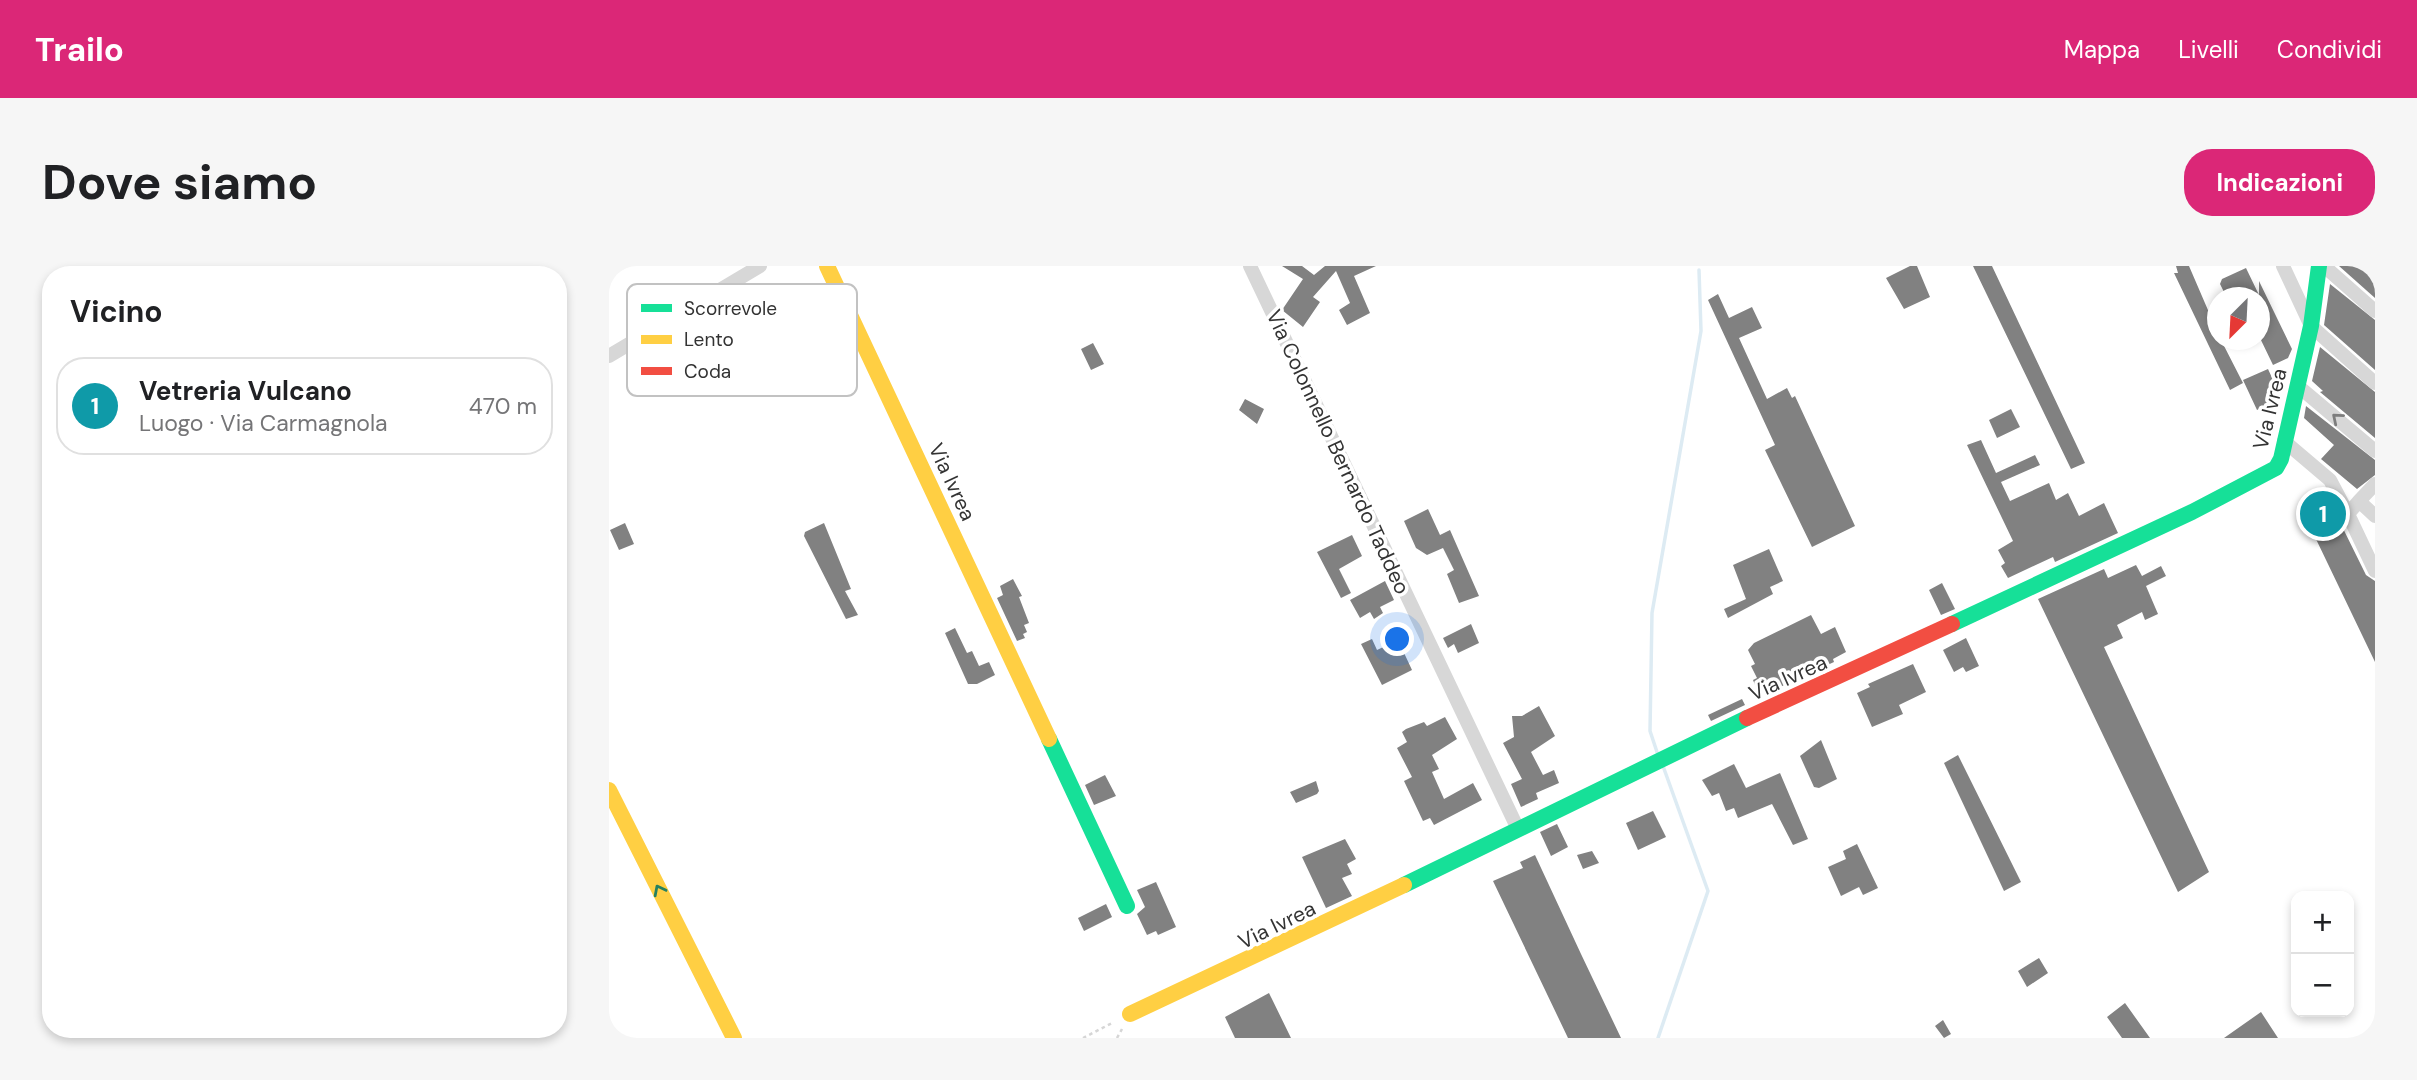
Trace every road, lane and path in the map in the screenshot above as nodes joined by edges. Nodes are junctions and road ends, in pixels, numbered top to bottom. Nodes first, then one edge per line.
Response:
1 (760, 266) edge
2 (827, 266) edge
3 (1250, 266) edge
4 (2283, 266) edge
5 (2322, 266) edge
6 (730, 284) edge
7 (835, 284) edge
8 (2375, 311) edge
9 (2311, 326) junction
10 (857, 330) edge
11 (627, 345) edge
12 (609, 356) edge
13 (2375, 383) edge
14 (2298, 386) junction
15 (2284, 441) junction
16 (2375, 451) edge
17 (2375, 484) edge
18 (2359, 501) junction
19 (2348, 514) junction
20 (2375, 516) edge
21 (2375, 572) edge
22 (609, 790) edge
23 (609, 821) edge
24 (1517, 827) junction
25 (1127, 906) dead end
26 (1130, 1014) joint
27 (721, 1038) edge
28 (734, 1038) edge
29 (1083, 1038) edge

1 - 6 street
2 - 7 main road, Via Ivrea
3 - 24 street, Via Colonnello Bernardo Taddeo
4 - 9 street
5 - 8 street
5 - 9 main road, Via Ivrea
9 - 13 street
9 - 14 main road, Via Ivrea
10 - 25 main road, Via Ivrea
11 - 12 street
14 - 15 main road, Via Ivrea
16 -> 14 street
15 - 19 street
15 - 24 main road, Via Ivrea
17 - 18 street
18 - 19 street
18 - 20 street
19 - 21 street
28 -> 22 main road
23 - 27 main road
24 - 26 main road, Via Ivrea
26 - 29 path

